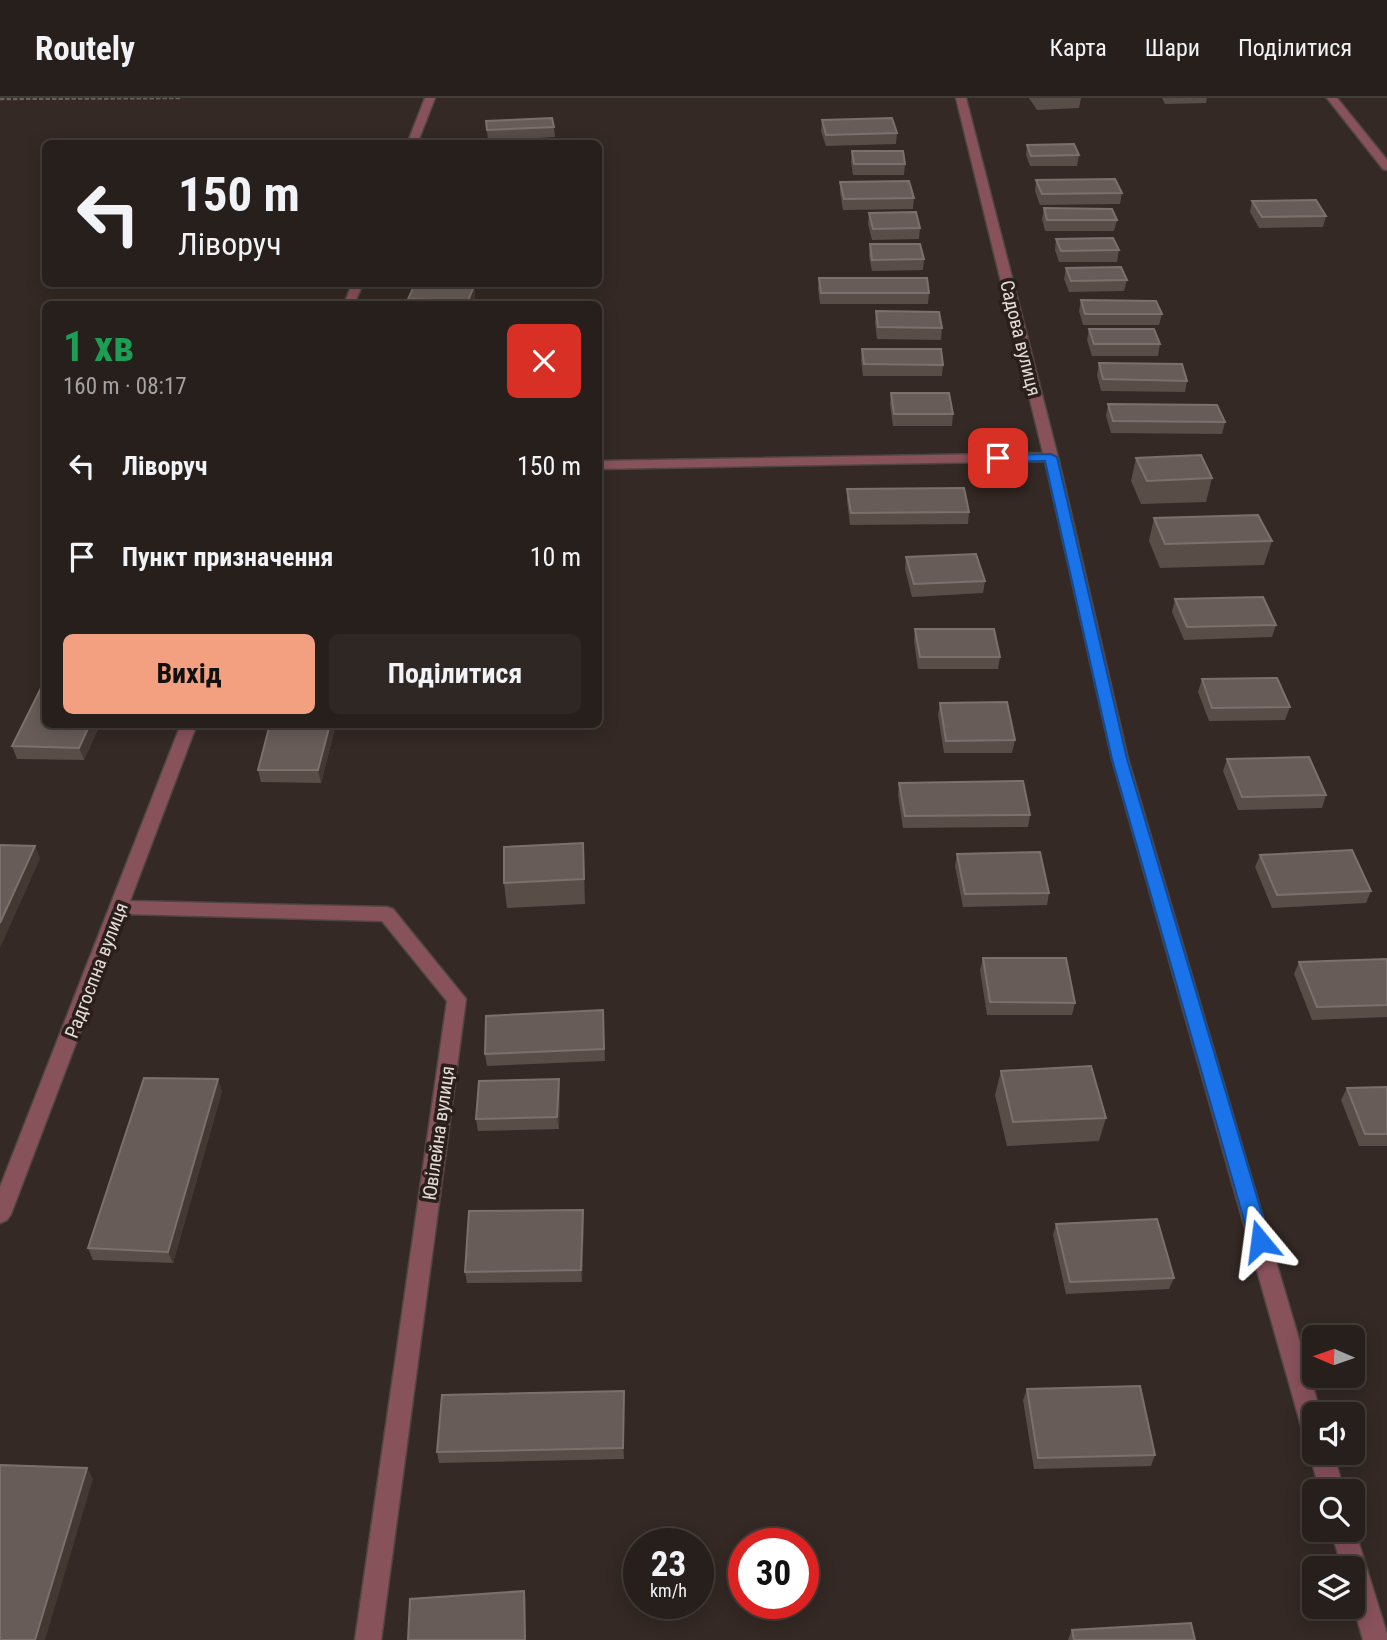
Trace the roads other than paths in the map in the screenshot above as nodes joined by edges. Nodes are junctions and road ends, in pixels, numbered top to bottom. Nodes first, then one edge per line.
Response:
1 (430, 98) edge
2 (961, 98) edge
3 (1332, 98) edge
4 (414, 140) edge
5 (1387, 167) edge
6 (1051, 457) junction
7 (602, 465) edge
8 (188, 728) edge
9 (121, 907) junction
10 (0, 1213) edge
11 (1306, 1402) edge
12 (1347, 1542) edge
13 (368, 1640) edge
14 (1376, 1640) edge

1 - 4 street
2 - 6 street, Садова вулиця
3 - 5 street
6 - 7 street
6 - 11 street, Садова вулиця
8 - 9 street, Радгоспна вулиця
9 - 10 street, Радгоспна вулиця
9 - 13 street, Ювілейна вулиця
12 - 14 street

